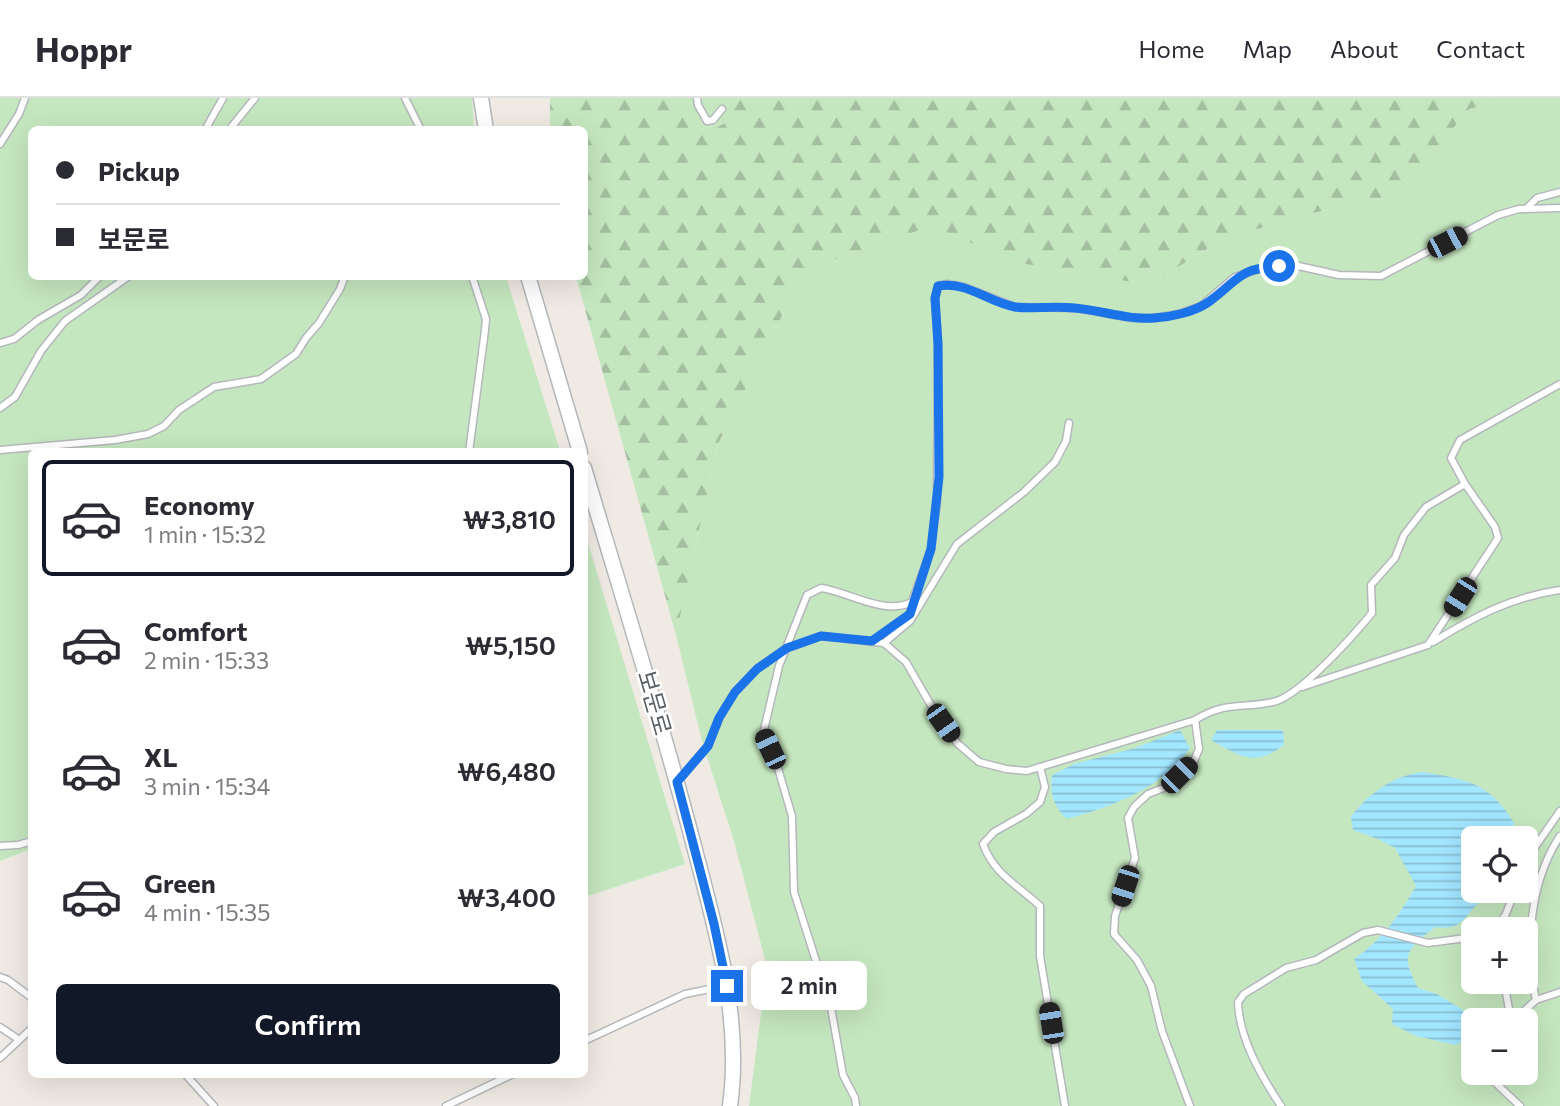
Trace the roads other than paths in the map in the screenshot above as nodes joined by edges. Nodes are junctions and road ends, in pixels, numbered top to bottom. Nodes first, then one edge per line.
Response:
1 (25, 98) edge
2 (223, 98) edge
3 (255, 98) edge
4 (405, 98) edge
5 (481, 98) edge
6 (696, 98) edge
7 (722, 108) dead end
8 (207, 126) edge
9 (232, 126) edge
10 (419, 126) edge
11 (485, 126) edge
12 (0, 144) edge
13 (1560, 192) edge
14 (1560, 208) edge
15 (1526, 209) junction
16 (96, 280) edge
17 (123, 280) edge
18 (343, 280) edge
19 (473, 280) edge
20 (529, 280) edge
21 (0, 342) edge
22 (1560, 384) edge
23 (0, 408) edge
24 (1069, 423) dead end
25 (470, 448) edge
26 (578, 448) edge
27 (0, 450) edge
28 (588, 482) edge
29 (1465, 484) junction
30 (1560, 590) edge
31 (912, 602) junction
32 (872, 641) junction
33 (884, 643) junction
34 (1428, 645) junction
35 (787, 648) junction
36 (1297, 689) junction
37 (1195, 720) junction
38 (1040, 767) junction
39 (677, 782) junction
40 (1560, 811) edge
41 (1560, 836) edge
42 (28, 842) edge
43 (1538, 843) edge
44 (0, 846) edge
45 (1461, 939) edge
46 (0, 977) edge
47 (727, 986) junction
48 (1560, 992) edge
49 (28, 995) edge
50 (1535, 1000) junction
51 (1526, 1008) edge
52 (0, 1027) edge
53 (28, 1031) edge
54 (18, 1039) junction
55 (588, 1039) edge
56 (0, 1058) edge
57 (189, 1078) edge
58 (505, 1078) edge
59 (1498, 1085) edge
60 (214, 1106) edge
61 (446, 1106) edge
62 (730, 1106) edge
63 (856, 1106) edge
64 (1065, 1106) edge
65 (1190, 1106) edge
66 (1281, 1106) edge
67 (1520, 1106) edge

1 - 12 lane
2 - 8 lane
3 - 9 lane
4 - 10 lane
5 - 11 street
6 - 7 lane
13 - 15 lane
14 - 15 lane
15 - 31 lane
16 - 21 lane
17 - 23 lane
18 - 27 lane
19 - 25 lane
20 - 26 street
22 - 29 lane
24 - 33 lane
28 - 39 street, 보문로
29 - 34 lane
29 - 36 lane
30 - 34 lane
31 - 32 lane
31 - 35 lane
32 - 33 lane
32 - 35 lane
33 - 38 lane
34 - 36 lane
35 - 39 lane
35 - 63 lane
36 - 37 lane
37 - 38 lane
37 - 65 lane
38 - 64 lane
39 - 47 street, 보문로
40 - 43 lane
41 - 50 lane
42 - 44 lane
45 - 66 lane
46 - 49 lane
47 - 55 lane
47 - 62 street, 보문로
48 - 50 lane
50 - 51 lane
52 - 54 lane
53 - 54 lane
54 - 56 lane
57 - 60 lane
58 - 61 lane
59 - 67 lane

